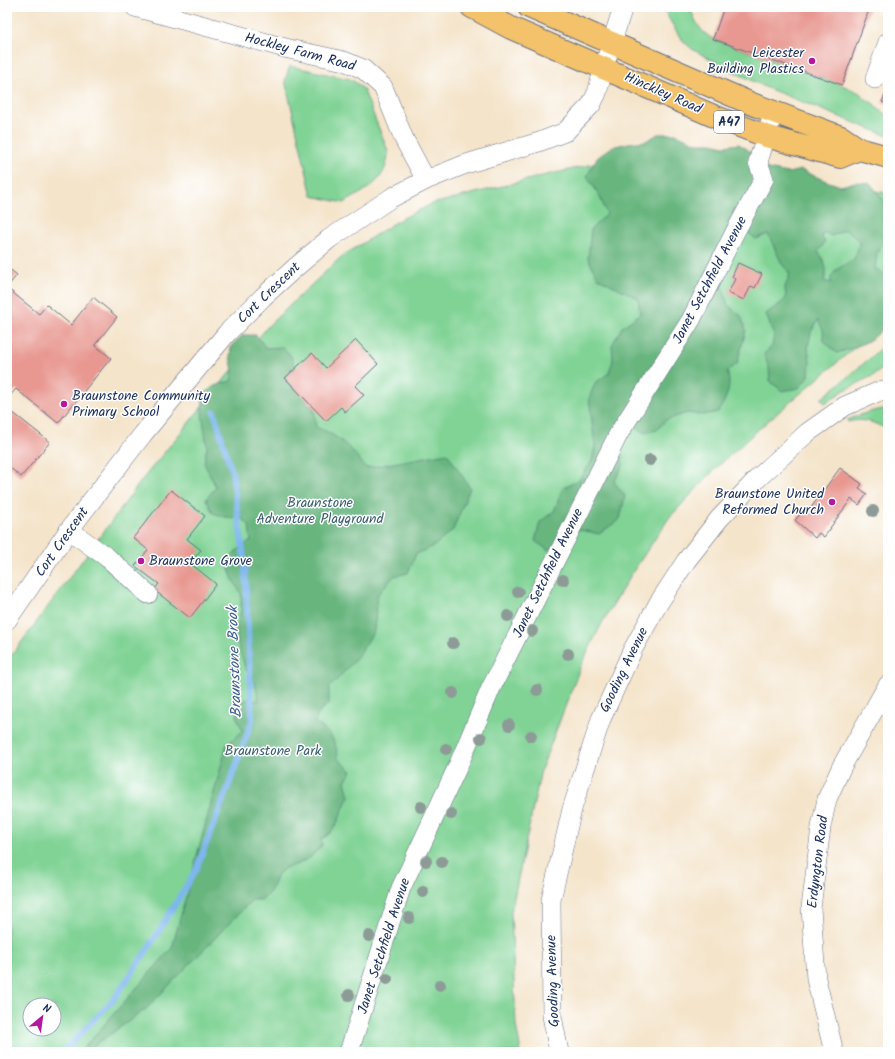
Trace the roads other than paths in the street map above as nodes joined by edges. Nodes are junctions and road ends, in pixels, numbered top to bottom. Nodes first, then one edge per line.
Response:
1 (135, 7) edge
2 (472, 7) edge
3 (530, 7) edge
4 (623, 7) edge
5 (612, 42) junction
6 (888, 42) edge
7 (604, 67) junction
8 (875, 79) dead end
9 (773, 113) junction
10 (766, 136) junction
11 (859, 149) junction
12 (888, 157) edge
13 (426, 180) junction
14 (888, 389) edge
15 (69, 530) junction
16 (148, 594) dead end
17 (7, 620) edge
18 (888, 685) edge
19 (349, 1052) edge
20 (559, 1052) edge
21 (834, 1052) edge

1 - 13 street, Hockley Farm Road
2 - 7 main road, Hinckley Road / A47
3 - 5 main road, Hinckley Road / A47
4 - 5 street, Cort Crescent
5 - 7 street, Cort Crescent
5 - 9 main road, Hinckley Road / A47
6 - 8 street
7 - 10 main road, Hinckley Road / A47
7 - 13 street, Cort Crescent
9 - 10 street, Janet Setchfield Avenue
9 - 11 main road, Hinckley Road / A47
10 - 11 main road, Hinckley Road / A47
10 - 19 street, Janet Setchfield Avenue
11 - 12 main road, Hinckley Road / A47
13 - 15 street, Cort Crescent
14 - 20 street, Gooding Avenue
15 - 16 street
15 - 17 street, Cort Crescent
18 - 21 street, Erdyngton Road

